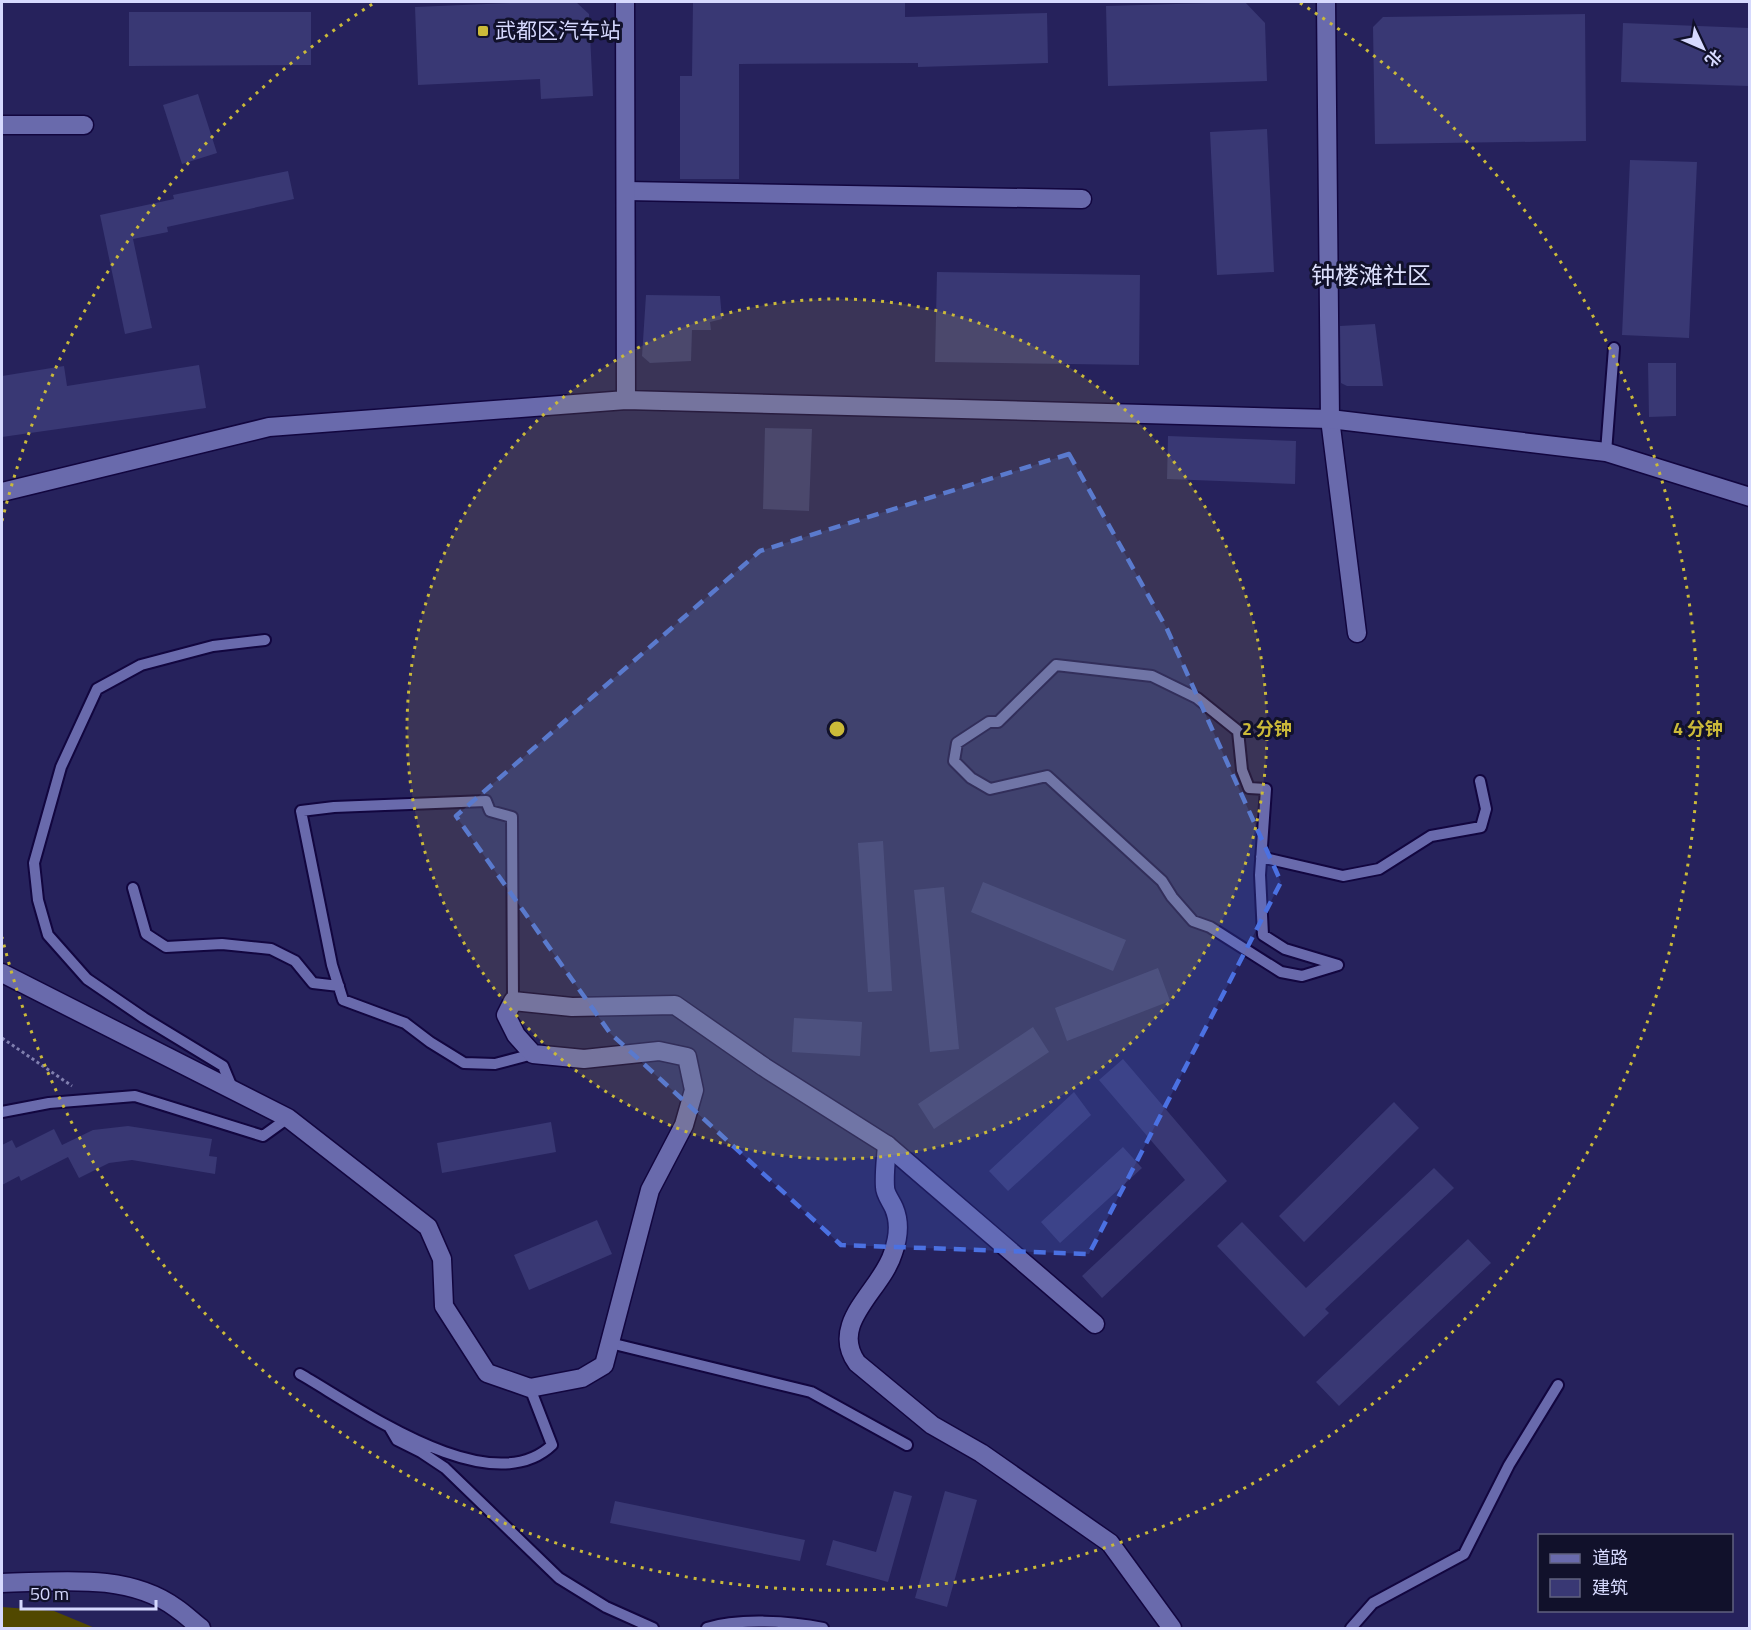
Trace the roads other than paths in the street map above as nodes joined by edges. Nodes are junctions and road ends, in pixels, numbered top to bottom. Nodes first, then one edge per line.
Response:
1 (625, 2) edge
2 (1326, 2) edge
3 (84, 125) dead end
4 (2, 126) edge
5 (626, 191) junction
6 (1082, 199) dead end
7 (1614, 348) dead end
8 (626, 400) junction
9 (1330, 419) junction
10 (1606, 452) junction
11 (2, 492) edge
12 (1749, 497) edge
13 (1357, 633) dead end
14 (265, 640) dead end
15 (1480, 781) dead end
16 (1261, 857) junction
17 (133, 888) dead end
18 (2, 972) edge
19 (339, 986) junction
20 (513, 1001) junction
21 (533, 1054) junction
22 (233, 1091) junction
23 (2, 1112) edge
24 (288, 1118) junction
25 (887, 1145) junction
26 (1095, 1324) dead end
27 (610, 1343) junction
28 (300, 1374) dead end
29 (1558, 1385) dead end
30 (530, 1388) junction
31 (390, 1428) junction
32 (907, 1444) dead end
33 (2, 1583) edge
34 (201, 1629) edge
35 (653, 1629) edge
36 (707, 1629) edge
37 (823, 1629) edge
38 (1172, 1629) edge
39 (1351, 1629) edge

1 - 5 street
2 - 9 street
3 - 4 street
5 - 6 street
5 - 8 street
7 - 10 lane
8 - 9 street
8 - 11 street
9 - 10 street
9 - 13 street
10 - 12 street
14 - 22 lane
15 - 16 lane
16 - 16 lane
17 - 19 lane
18 - 22 street
19 - 20 lane
19 - 21 lane
20 - 21 street
20 - 25 street
21 - 27 street
22 - 24 street
23 - 24 lane
24 - 30 street
25 - 26 street
25 - 38 street
27 - 30 street
27 - 32 lane
28 - 31 lane
29 - 39 lane
30 - 31 lane
31 - 35 lane
33 - 34 street
36 - 37 lane

